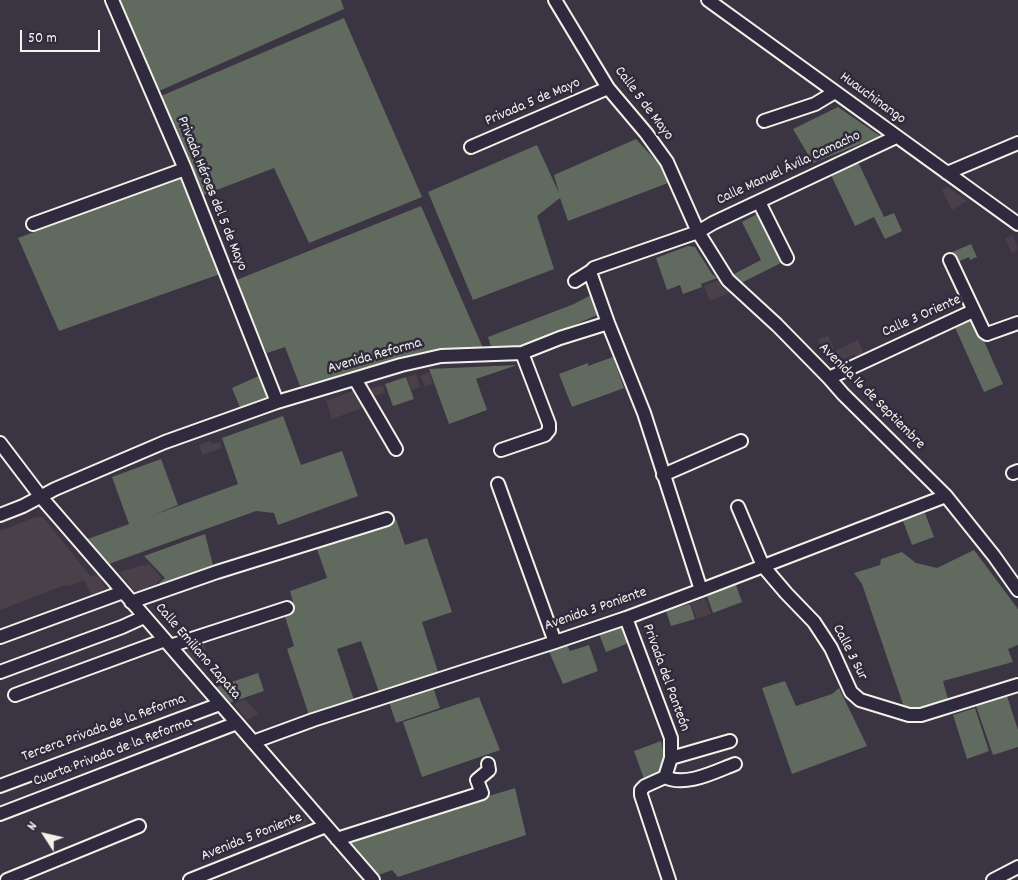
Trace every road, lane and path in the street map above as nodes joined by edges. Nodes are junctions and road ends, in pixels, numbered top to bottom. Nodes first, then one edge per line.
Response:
1 (112, 0) edge
2 (555, 0) edge
3 (708, 0) edge
4 (608, 88) junction
5 (835, 92) junction
6 (764, 122) dead end
7 (896, 137) junction
8 (1018, 143) edge
9 (471, 147) dead end
10 (185, 169) junction
11 (948, 173) junction
12 (759, 202) junction
13 (32, 224) dead end
14 (1018, 224) edge
15 (698, 232) junction
16 (787, 258) dead end
17 (950, 260) dead end
18 (591, 272) junction
19 (575, 280) dead end
20 (973, 311) junction
21 (608, 323) junction
22 (1018, 323) edge
23 (522, 353) junction
24 (830, 378) junction
25 (355, 379) junction
26 (277, 402) junction
27 (741, 441) dead end
28 (0, 443) edge
29 (396, 449) dead end
30 (501, 450) dead end
31 (663, 475) junction
32 (498, 484) dead end
33 (946, 496) junction
34 (41, 497) junction
35 (738, 507) dead end
36 (0, 515) edge
37 (387, 519) dead end
38 (763, 566) junction
39 (701, 590) junction
40 (1018, 590) edge
41 (127, 597) junction
42 (287, 608) dead end
43 (144, 616) junction
44 (626, 618) junction
45 (0, 637) edge
46 (555, 642) junction
47 (167, 643) junction
48 (0, 672) edge
49 (1018, 685) edge
50 (15, 695) dead end
51 (220, 704) junction
52 (237, 723) junction
53 (730, 741) dead end
54 (253, 742) junction
55 (672, 758) junction
56 (488, 764) dead end
57 (735, 764) dead end
58 (664, 777) junction
59 (0, 786) edge
60 (0, 814) edge
61 (140, 826) dead end
62 (326, 826) junction
63 (337, 839) junction
64 (1018, 867) edge
65 (7, 880) edge
66 (190, 880) edge
67 (373, 880) edge
68 (669, 880) edge
69 (993, 880) edge

1 - 10 street, Privada Héroes del 5 de Mayo
2 - 4 street, Calle 5 de Mayo
3 - 5 street, Huauchinango
4 - 9 street, Privada 5 de Mayo
4 - 15 street, Calle 5 de Mayo
5 - 6 street
5 - 7 street, Huauchinango
7 - 11 street, Huauchinango
7 - 12 street, Calle Manuel Ávila Camacho
8 - 11 street
10 - 13 street
10 - 26 street, Privada Héroes del 5 de Mayo
11 - 14 street, Huauchinango
12 - 15 street, Calle Manuel Ávila Camacho
12 - 16 street
15 - 18 street
15 - 24 street, Avenida 16 de Septiembre
17 - 20 street
18 - 19 street
18 - 21 street
20 - 22 street, Calle 3 Oriente
20 - 24 street, Calle 3 Oriente
21 - 23 street, Avenida Reforma
21 - 31 street
23 - 25 street, Avenida Reforma
23 - 30 street
24 - 33 street, Avenida 16 de Septiembre
25 - 26 street, Avenida Reforma
25 - 29 street
26 - 34 street, Avenida Reforma
27 - 31 street
28 - 34 street, Calle Emiliano Zapata
31 - 39 street
32 - 46 street
33 - 38 street, Avenida 3 Poniente
33 - 40 street, Avenida 16 de Septiembre
34 - 36 street, Avenida Reforma
34 - 41 street, Calle Emiliano Zapata
35 - 38 street, Calle 3 Sur
37 - 41 street
38 - 39 street, Avenida 3 Poniente
38 - 49 street, Calle 3 Sur
39 - 44 street, Avenida 3 Poniente
41 - 43 street, Calle Emiliano Zapata
41 - 45 street
42 - 47 street
43 - 47 street, Calle Emiliano Zapata
43 - 48 street
44 - 46 street, Avenida 3 Poniente
44 - 55 street, Privada del Panteón
46 - 54 street, Avenida 3 Poniente
47 - 50 street
47 - 51 street, Calle Emiliano Zapata
51 - 52 street, Calle Emiliano Zapata
51 - 59 street, Tercera Privada de la Reforma
52 - 54 street, Calle Emiliano Zapata
52 - 60 street, Cuarta Privada de la Reforma
53 - 55 street
54 - 62 street, Calle Emiliano Zapata
55 - 58 street, Privada del Panteón
56 - 63 street
57 - 58 street
58 - 68 street
61 - 65 street
62 - 63 street, Calle Emiliano Zapata
62 - 66 street, Avenida 5 Poniente
63 - 67 street, Calle Emiliano Zapata
64 - 69 street

